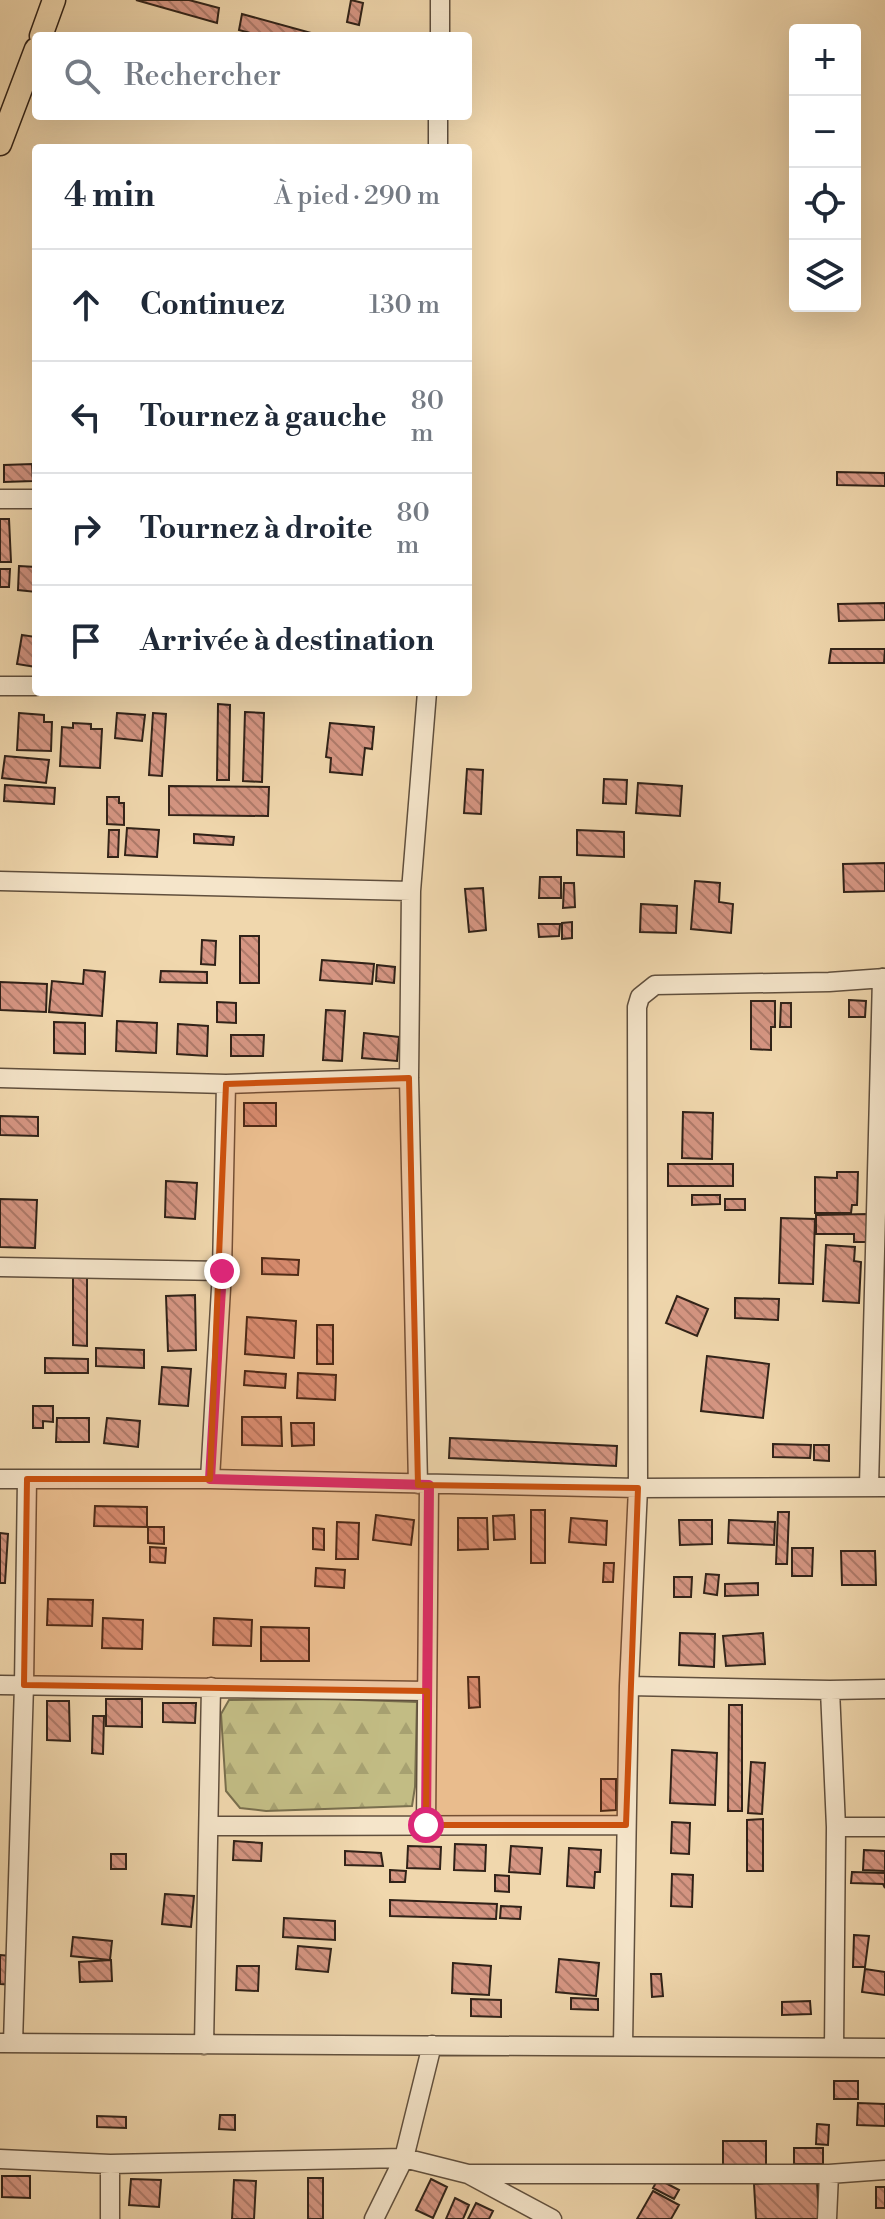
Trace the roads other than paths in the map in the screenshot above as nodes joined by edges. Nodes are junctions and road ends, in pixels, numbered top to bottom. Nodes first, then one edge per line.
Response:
1 (54, 0) edge
2 (440, 0) edge
3 (42, 32) edge
4 (440, 32) edge
5 (32, 60) edge
6 (438, 120) edge
7 (0, 144) edge
8 (438, 144) edge
9 (0, 499) edge
10 (32, 499) edge
11 (0, 686) edge
12 (32, 686) edge
13 (427, 696) edge
14 (0, 881) edge
15 (411, 891) junction
16 (884, 978) edge
17 (0, 1078) edge
18 (409, 1078) junction
19 (226, 1084) junction
20 (0, 1267) edge
21 (222, 1271) junction
22 (0, 1479) edge
23 (27, 1479) junction
24 (210, 1479) junction
25 (424, 1484) junction
26 (877, 1487) edge
27 (638, 1488) junction
28 (0, 1685) edge
29 (24, 1685) junction
30 (629, 1686) junction
31 (211, 1687) junction
32 (885, 1689) edge
33 (830, 1690) junction
34 (427, 1691) junction
35 (426, 1825) junction
36 (626, 1825) junction
37 (210, 1826) junction
38 (836, 1827) junction
39 (885, 1827) edge
40 (6, 2043) edge
41 (204, 2045) junction
42 (432, 2045) junction
43 (623, 2045) junction
44 (834, 2048) junction
45 (885, 2048) edge
46 (404, 2158) junction
47 (0, 2159) edge
48 (110, 2164) junction
49 (885, 2170) edge
50 (468, 2174) junction
51 (829, 2174) junction
52 (110, 2219) edge
53 (374, 2219) edge
54 (552, 2219) edge
55 (827, 2219) edge

1 - 3 main road
2 - 4 street
5 - 7 main road
6 - 8 street
9 - 10 street
11 - 12 street
13 - 15 street
14 - 15 street
15 - 18 street
16 - 26 street
16 - 27 street
17 - 19 street
18 - 19 street
18 - 25 street
19 - 21 street
20 - 21 street
21 - 24 street
22 - 23 street
23 - 24 street
23 - 29 street
24 - 25 street
25 - 27 street
25 - 34 street
26 - 27 street
27 - 30 street
28 - 29 street
29 - 31 street
29 - 40 street
30 - 33 street
30 - 36 street
31 - 34 street
31 - 37 street
32 - 33 street
33 - 38 street
34 - 35 street
35 - 36 street
35 - 37 street
36 - 43 street
37 - 41 street
38 - 39 street
38 - 44 street
40 - 41 street
41 - 42 street
42 - 43 street
42 - 46 street
43 - 44 street
44 - 45 street
46 - 48 street
46 - 50 street
46 - 53 street
47 - 48 street
48 - 52 street
49 - 51 street
50 - 51 street
50 - 54 street
51 - 55 street

